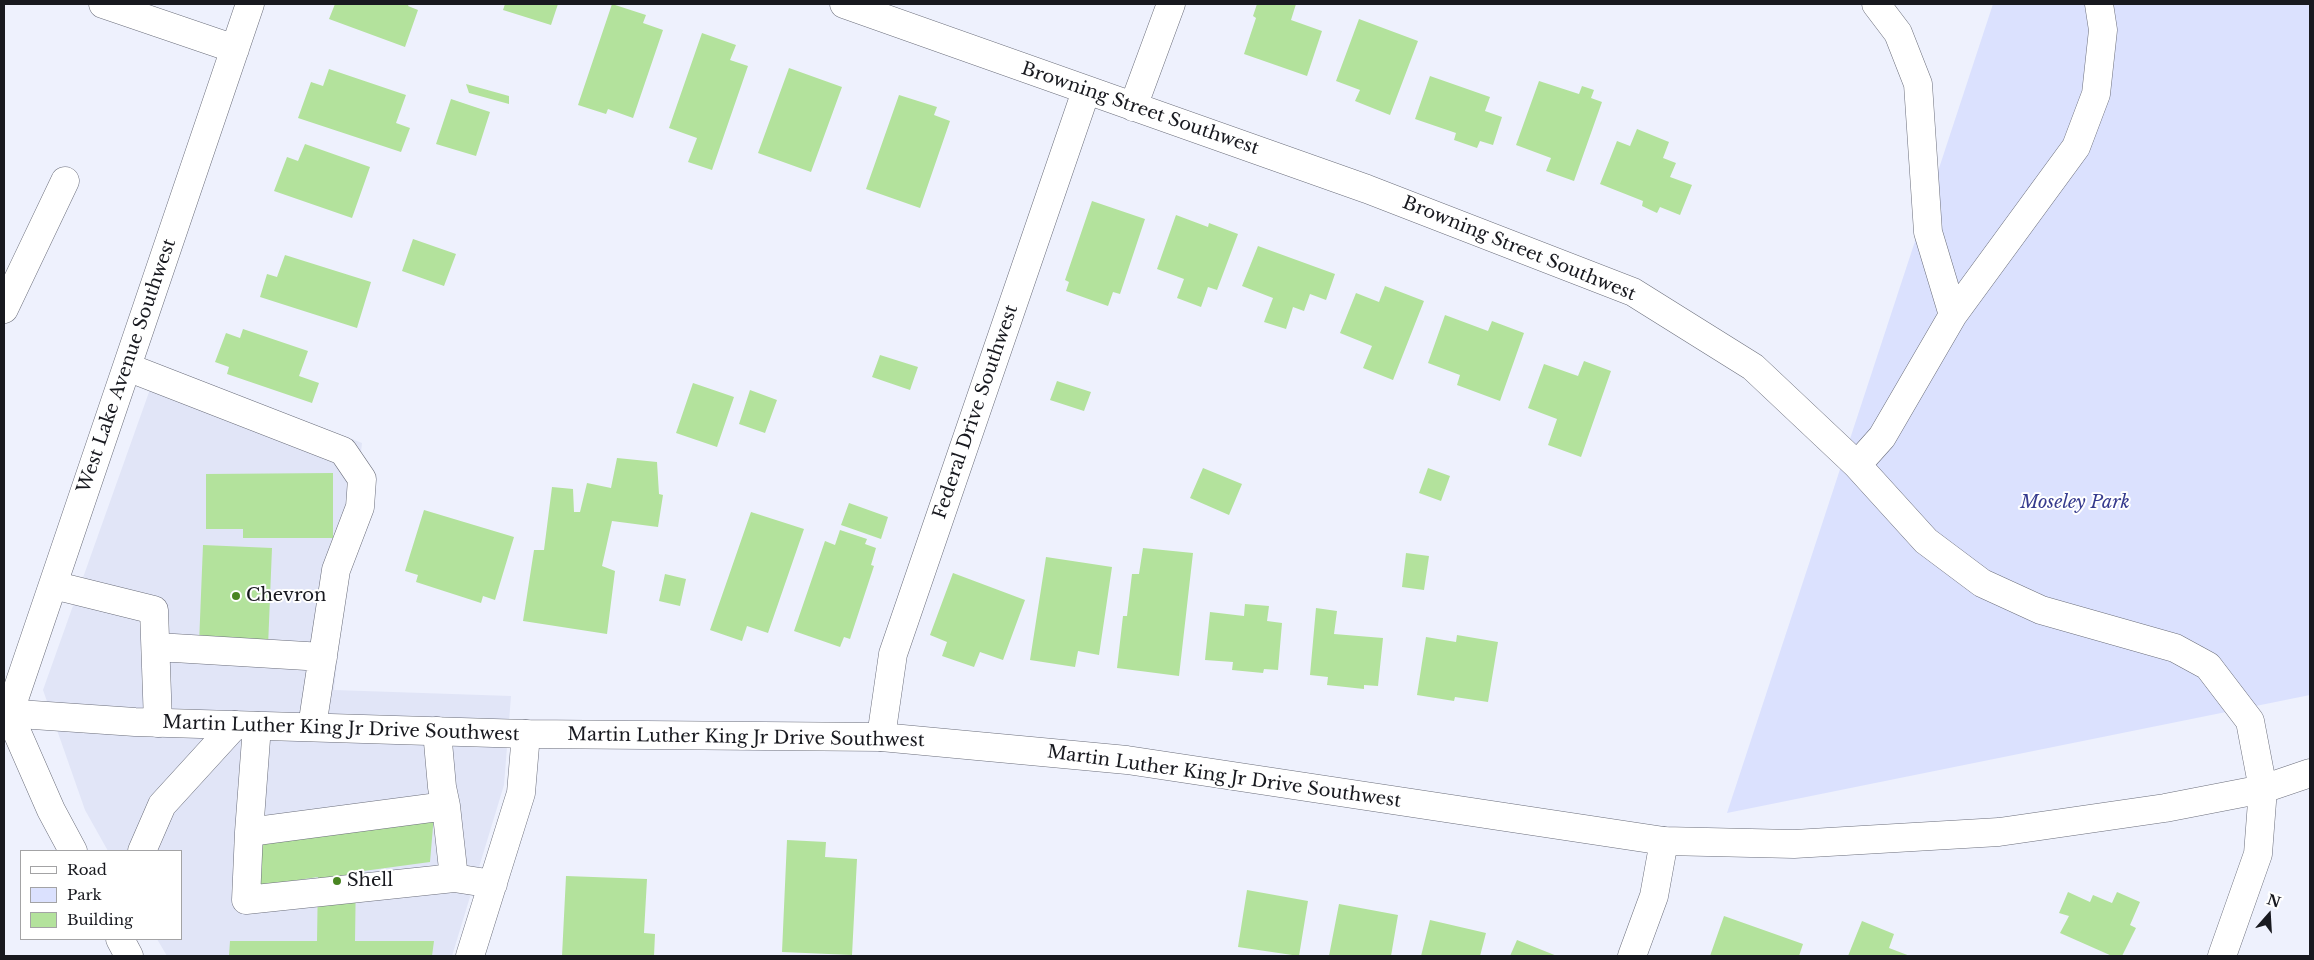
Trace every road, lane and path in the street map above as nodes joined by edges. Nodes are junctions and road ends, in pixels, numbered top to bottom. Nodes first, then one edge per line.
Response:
1 (103, 4) edge
2 (250, 4) edge
3 (844, 4) edge
4 (1171, 4) edge
5 (1876, 4) edge
6 (2099, 4) edge
7 (235, 49) junction
8 (1086, 91) junction
9 (1133, 108) junction
10 (65, 181) dead end
11 (7, 293) edge
12 (1953, 315) junction
13 (127, 367) junction
14 (1857, 464) junction
15 (53, 585) junction
16 (157, 647) junction
17 (323, 657) junction
18 (5, 717) edge
19 (158, 723) junction
20 (246, 726) junction
21 (312, 727) junction
22 (437, 731) junction
23 (526, 734) junction
24 (881, 737) junction
25 (2310, 772) edge
26 (2263, 789) junction
27 (446, 806) junction
28 (249, 832) junction
29 (1664, 841) junction
30 (72, 850) edge
31 (142, 850) edge
32 (454, 878) junction
33 (493, 884) junction
34 (470, 956) edge
35 (1632, 956) edge
36 (2222, 956) edge

1 - 7 main road
2 - 7 main road, West Lake Avenue Southwest
3 - 8 main road, Browning Street Southwest
4 - 9 main road
5 - 12 main road
6 - 12 main road
7 - 13 main road, West Lake Avenue Southwest
8 - 9 main road, Browning Street Southwest
8 - 24 main road, Federal Drive Southwest
9 - 14 main road, Browning Street Southwest
10 - 11 main road
12 - 14 main road
13 - 15 main road, West Lake Avenue Southwest
13 - 17 main road
14 - 26 main road, Browning Street Southwest
15 - 16 main road
15 - 18 main road, West Lake Avenue Southwest
16 - 17 main road
16 - 19 main road
17 - 21 main road
18 - 19 main road, Martin Luther King Jr Drive Southwest
18 - 30 main road
19 - 20 main road, Martin Luther King Jr Drive Southwest
20 - 21 main road, Martin Luther King Jr Drive Southwest
20 - 28 main road
20 - 31 main road
21 - 22 main road, Martin Luther King Jr Drive Southwest
22 - 23 main road, Martin Luther King Jr Drive Southwest
22 - 27 main road
23 - 24 main road, Martin Luther King Jr Drive Southwest
23 - 33 main road
24 - 29 main road, Martin Luther King Jr Drive Southwest
25 - 26 main road, Martin Luther King Jr Drive Southwest
26 - 29 main road, Martin Luther King Jr Drive Southwest
26 - 36 main road, Browning Street Southwest
27 - 28 main road
27 - 32 main road
28 - 32 main road
29 - 35 main road
32 - 33 main road
33 - 34 main road

